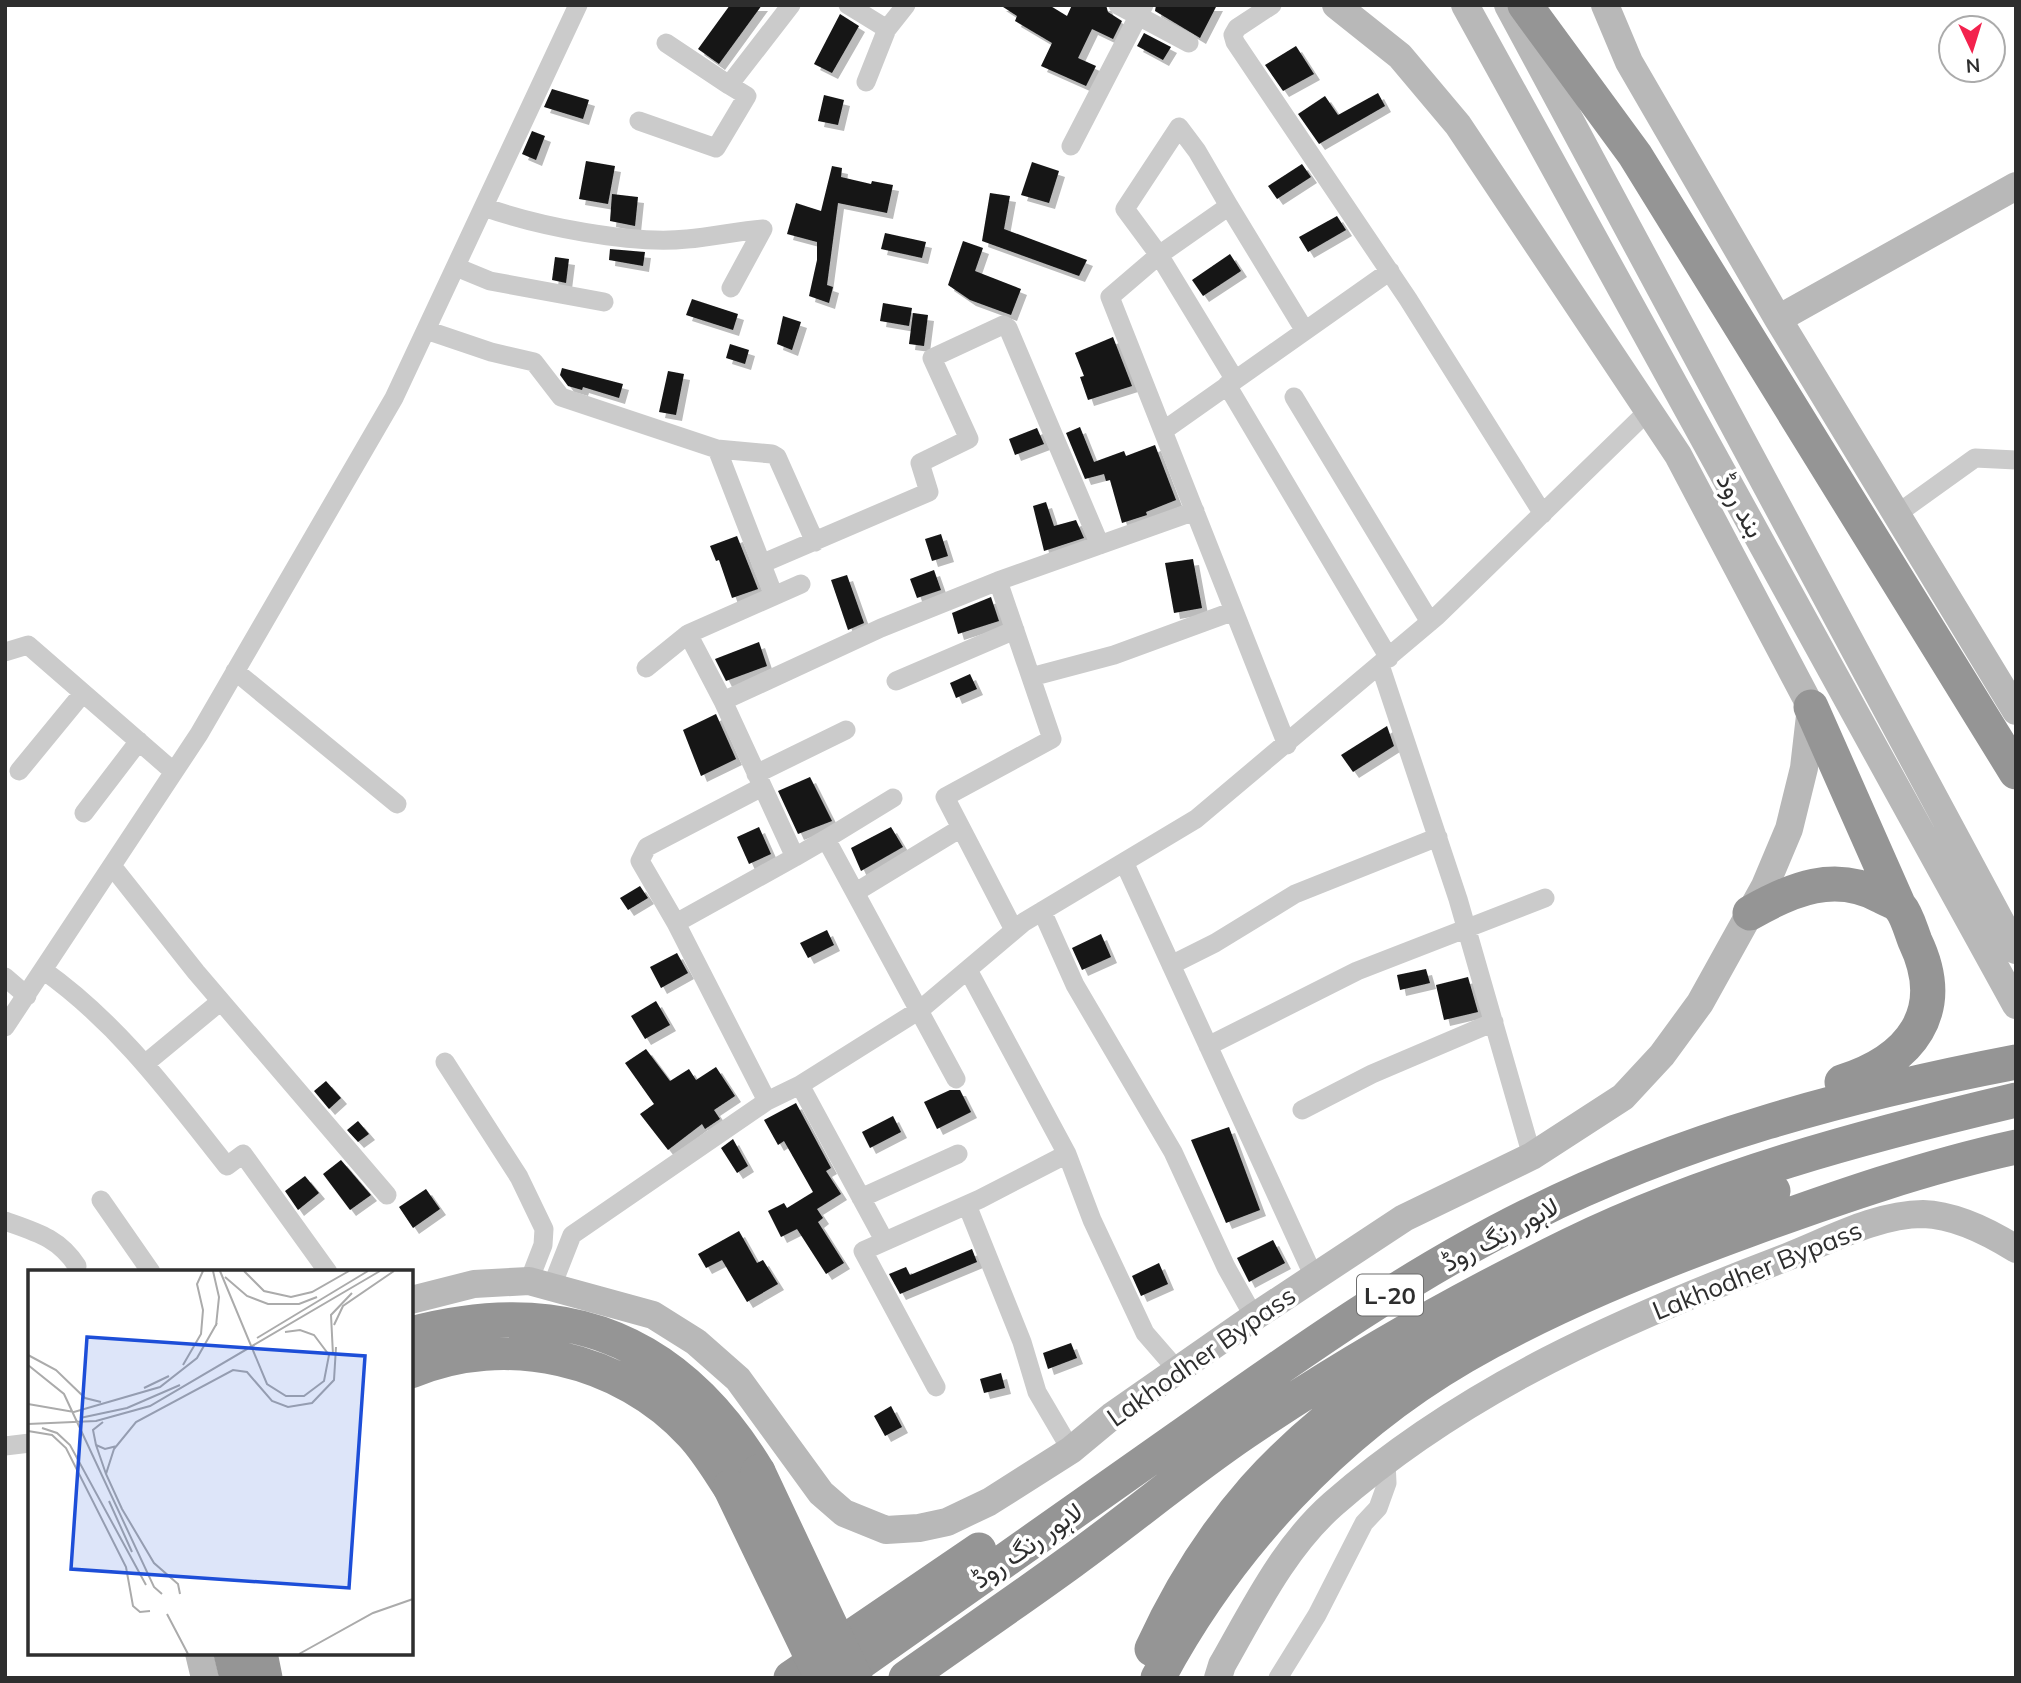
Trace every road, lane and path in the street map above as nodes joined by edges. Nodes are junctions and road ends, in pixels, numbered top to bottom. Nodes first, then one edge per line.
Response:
1 (578, 5) edge
2 (791, 5) edge
3 (848, 5) edge
4 (905, 5) edge
5 (1118, 5) edge
6 (1272, 5) edge
7 (1336, 5) edge
8 (1465, 5) edge
9 (1508, 5) edge
10 (1525, 5) edge
11 (1605, 5) edge
12 (1141, 10) edge
13 (887, 29) junction
14 (666, 43) dead end
15 (1189, 43) dead end
16 (866, 82) dead end
17 (729, 85) junction
18 (639, 121) dead end
19 (1071, 146) dead end
20 (2016, 186) edge
21 (1229, 206) junction
22 (484, 207) junction
23 (1159, 255) junction
24 (456, 267) junction
25 (1390, 271) junction
26 (731, 288) dead end
27 (604, 302) dead end
28 (1778, 319) junction
29 (426, 330) junction
30 (1305, 331) junction
31 (1231, 383) junction
32 (1294, 397) dead end
33 (1648, 411) junction
34 (1163, 431) junction
35 (717, 449) junction
36 (2016, 460) edge
37 (1195, 511) junction
38 (1543, 514) junction
39 (1897, 514) junction
40 (815, 542) junction
41 (1100, 545) junction
42 (761, 564) junction
43 (998, 580) junction
44 (801, 584) dead end
45 (774, 596) junction
46 (1234, 611) junction
47 (1430, 622) junction
48 (1014, 630) junction
49 (688, 634) junction
50 (5, 653) edge
51 (1385, 662) junction
52 (646, 668) dead end
53 (235, 671) junction
54 (1031, 677) junction
55 (896, 681) dead end
56 (83, 692) junction
57 (723, 701) junction
58 (1811, 706) junction
59 (2016, 711) edge
60 (846, 730) dead end
61 (139, 741) junction
62 (1287, 745) junction
63 (19, 771) dead end
64 (174, 772) junction
65 (2016, 772) edge
66 (759, 780) junction
67 (893, 798) dead end
68 (397, 804) dead end
69 (84, 813) dead end
70 (961, 828) junction
71 (1438, 837) junction
72 (827, 839) junction
73 (795, 857) junction
74 (1124, 862) junction
75 (112, 866) junction
76 (856, 892) junction
77 (1545, 898) dead end
78 (1899, 906) junction
79 (1042, 911) junction
80 (1750, 913) junction
81 (676, 923) junction
82 (1467, 928) junction
83 (1014, 930) junction
84 (2016, 950) edge
85 (1171, 965) junction
86 (43, 970) junction
87 (968, 970) junction
88 (5, 977) edge
89 (2010, 995) edge
90 (27, 996) junction
91 (221, 1000) junction
92 (921, 1009) junction
93 (1494, 1022) junction
94 (5, 1027) edge
95 (1208, 1046) junction
96 (445, 1062) dead end
97 (2016, 1062) edge
98 (146, 1063) junction
99 (956, 1079) dead end
100 (800, 1085) junction
101 (2016, 1100) edge
102 (767, 1101) junction
103 (1302, 1110) dead end
104 (1939, 1118) junction
105 (2016, 1147) edge
106 (958, 1154) dead end
107 (1067, 1154) junction
108 (1532, 1156) junction
109 (387, 1195) dead end
110 (861, 1198) junction
111 (101, 1200) dead end
112 (967, 1205) junction
113 (5, 1221) edge
114 (884, 1240) junction
115 (2016, 1250) edge
116 (77, 1266) dead end
117 (150, 1270) edge
118 (327, 1270) edge
119 (1314, 1277) junction
120 (541, 1283) junction
121 (413, 1299) edge
122 (1254, 1317) junction
123 (413, 1334) edge
124 (1280, 1366) junction
125 (413, 1370) edge
126 (1178, 1371) junction
127 (936, 1387) dead end
128 (1226, 1405) junction
129 (28, 1443) edge
130 (5, 1446) edge
131 (1071, 1450) junction
132 (1386, 1461) junction
133 (744, 1479) junction
134 (200, 1655) edge
135 (231, 1655) edge
136 (260, 1655) edge
137 (205, 1678) edge
138 (237, 1678) edge
139 (265, 1678) edge
140 (791, 1678) edge
141 (822, 1678) edge
142 (838, 1678) edge
143 (855, 1678) edge
144 (906, 1678) edge
145 (1140, 1678) edge
146 (1158, 1678) edge
147 (1218, 1678) edge
148 (1278, 1678) edge

1 - 22 street
2 - 17 street
3 - 13 street
4 - 13 street
5 - 12 street
6 - 25 street
7 - 33 main road, بند روڈ
8 - 89 main road, بند روڈ
9 - 84 main road, بند روڈ
10 - 65 highway
11 - 28 main road
12 - 15 street
12 - 19 street
13 - 16 street
14 - 17 street
17 - 18 street
20 - 28 main road
21 - 23 street
21 - 23 street
21 - 30 street
22 - 24 street
22 - 26 street
23 - 31 street
23 - 34 street
24 - 27 street
24 - 29 street
25 - 30 street
25 - 38 street
28 - 39 main road
29 - 35 street
29 - 53 street
30 - 31 street
31 - 34 street
31 - 51 street
32 - 47 street
33 - 38 street
33 - 58 main road, بند روڈ
34 - 37 street
35 - 40 street
35 - 42 street
36 - 39 street
37 - 41 street
37 - 46 street
38 - 47 street
39 - 59 main road
40 - 41 street
40 - 42 street
41 - 43 street
42 - 45 street
43 - 48 street
43 - 57 street
44 - 45 street
45 - 49 street
46 - 54 street
46 - 62 street
47 - 51 street
48 - 54 street
48 - 55 street
49 - 52 street
49 - 57 street
50 - 56 street
51 - 62 street
51 - 71 street
53 - 64 street
53 - 68 street
54 - 70 street
56 - 61 street
56 - 63 street
57 - 66 street
58 - 78 highway
58 - 80 main road, Lakhodher Bypass
60 - 66 street
61 - 64 street
61 - 69 street
62 - 74 street
64 - 75 street
66 - 73 street
66 - 81 street
67 - 72 street
70 - 76 street
70 - 83 street
71 - 82 street
71 - 85 street
72 - 73 street
72 - 76 street
73 - 81 street
74 - 79 street
74 - 85 street
75 - 86 street
75 - 91 street
76 - 92 street
77 - 82 street
78 - 80 highway
78 - 124 highway
79 - 83 street
79 - 122 street
80 - 108 main road, Lakhodher Bypass
81 - 102 street
82 - 93 street
82 - 95 street
83 - 87 street
85 - 95 street
86 - 90 street
86 - 98 street
87 - 92 street
87 - 107 street
88 - 90 street
90 - 94 street
91 - 98 street
91 - 109 street
92 - 99 street
92 - 100 street
93 - 103 street
93 - 108 street
95 - 119 street
96 - 120 street
97 - 124 highway, لاہور رنگ روڈ / L-20
98 - 118 street
100 - 102 street
100 - 110 street
101 - 104 highway, لاہور رنگ روڈ / L-20
102 - 120 street
104 - 144 highway, لاہور رنگ روڈ / L-20
104 - 145 highway
105 - 146 highway
106 - 110 street
107 - 112 street
107 - 126 street
108 - 119 main road, Lakhodher Bypass
110 - 114 street
111 - 117 street
112 - 114 street
112 - 131 street
113 - 116 street
114 - 127 street
115 - 132 main road, Lakhodher Bypass
119 - 122 main road, Lakhodher Bypass
120 - 121 main road, Lakhodher Bypass
120 - 131 main road, Lakhodher Bypass
122 - 126 main road, Lakhodher Bypass
123 - 133 highway
124 - 128 highway, لاہور رنگ روڈ / L-20
125 - 133 highway
126 - 131 main road, Lakhodher Bypass
128 - 140 highway
128 - 142 highway, لاہور رنگ روڈ / L-20
129 - 130 street
132 - 147 main road, Lakhodher Bypass
132 - 148 street
133 - 141 highway, bridge
133 - 143 highway, bridge
134 - 137 main road
135 - 138 highway
136 - 139 highway

